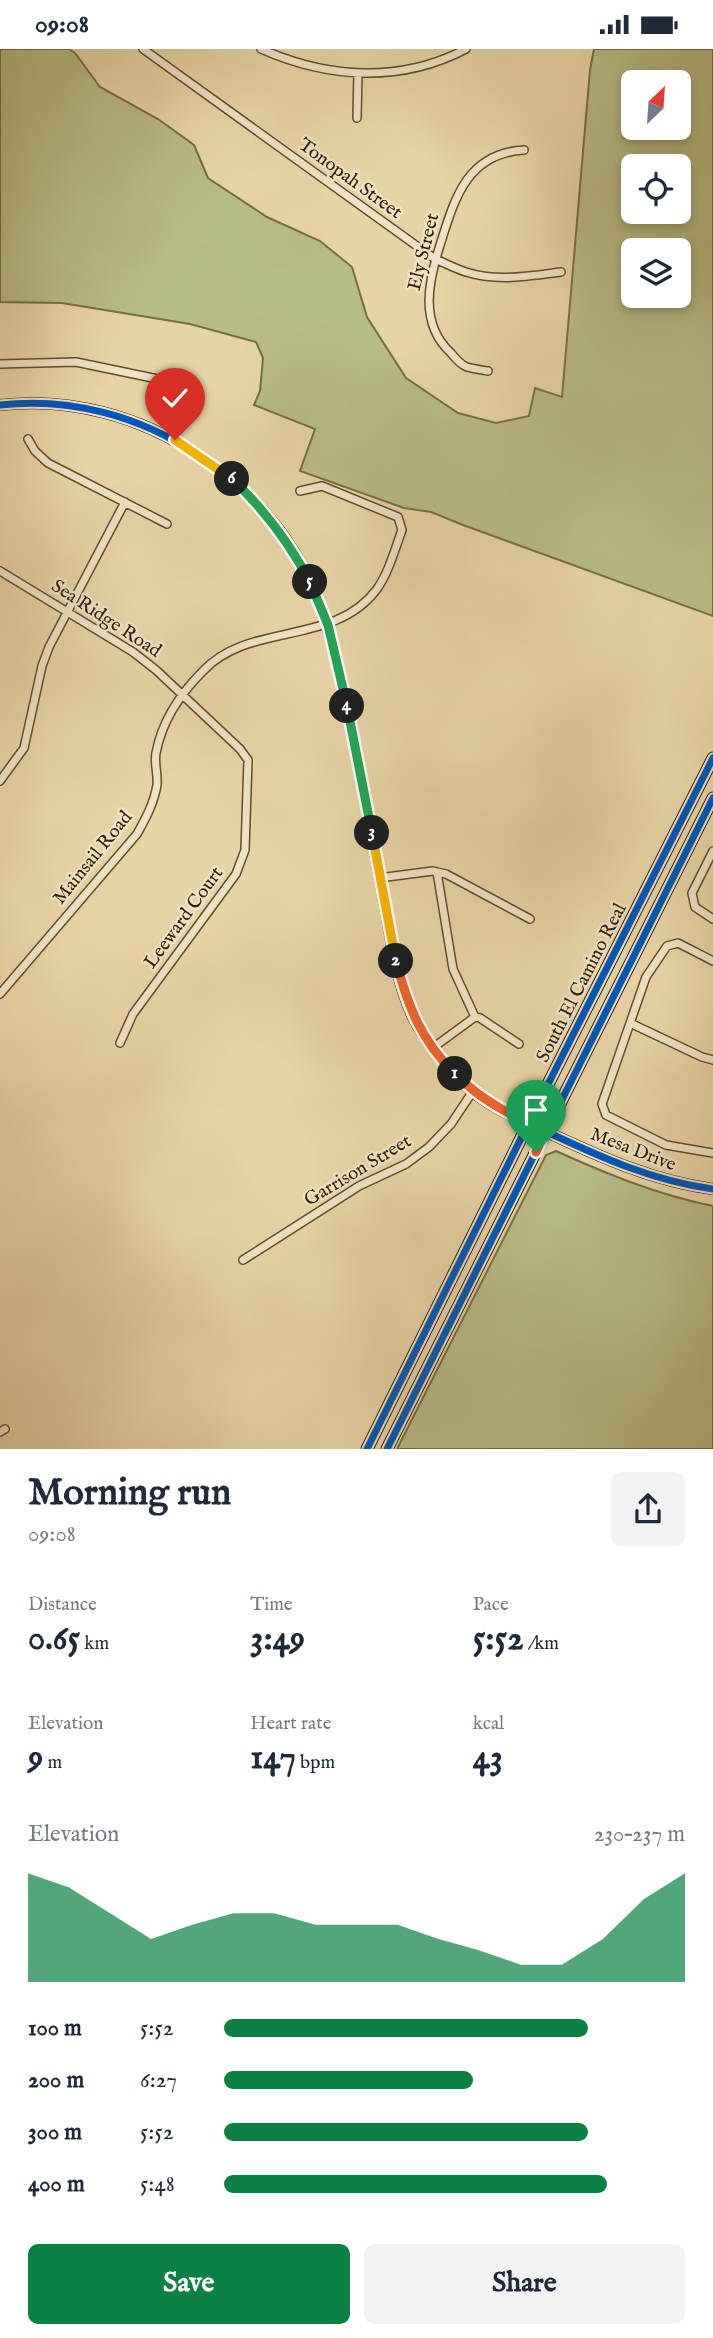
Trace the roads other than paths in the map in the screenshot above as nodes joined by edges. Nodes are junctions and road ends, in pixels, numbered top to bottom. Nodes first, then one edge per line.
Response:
1 (143, 49) edge
2 (261, 49) edge
3 (466, 49) edge
4 (358, 73) junction
5 (357, 118) dead end
6 (524, 150) dead end
7 (435, 259) junction
8 (561, 272) dead end
9 (0, 363) edge
10 (488, 371) dead end
11 (172, 382) dead end
12 (0, 405) edge
13 (28, 439) dead end
14 (300, 491) dead end
15 (125, 502) junction
16 (167, 524) dead end
17 (0, 571) edge
18 (67, 611) junction
19 (328, 625) junction
20 (183, 695) junction
21 (713, 758) edge
22 (247, 760) joint
23 (0, 781) edge
24 (713, 798) edge
25 (713, 851) edge
26 (437, 872) junction
27 (379, 878) junction
28 (530, 919) dead end
29 (713, 919) edge
30 (713, 961) edge
31 (0, 994) edge
32 (475, 1017) junction
33 (630, 1023) junction
34 (120, 1043) dead end
35 (519, 1044) dead end
36 (434, 1048) junction
37 (713, 1060) edge
38 (472, 1091) junction
39 (529, 1123) junction
40 (545, 1131) junction
41 (713, 1153) edge
42 (713, 1189) edge
43 (243, 1260) dead end
44 (367, 1449) edge
45 (387, 1449) edge

1 - 7 street, Tonopah Street
2 - 4 street
3 - 4 street
4 - 5 street
6 - 7 street, Ely Street
7 - 8 street, Tonopah Street
7 - 10 street, Ely Street
9 - 11 street
12 - 19 main road, Mesa Drive
13 - 15 street
14 - 19 street, Mainsail Road
15 - 16 street
15 - 18 street
17 - 18 street, Sea Ridge Road
18 - 20 street, Sea Ridge Road
18 - 23 street
19 - 20 street, Mainsail Road
19 - 27 main road, Mesa Drive
20 - 22 street, Sea Ridge Road
20 - 31 street, Mainsail Road
21 - 39 main road, South El Camino Real
22 - 34 street, Leeward Court
24 - 40 main road, South El Camino Real
25 - 29 street
26 - 27 street
26 - 28 street
26 - 32 street
27 - 36 main road, Mesa Drive
30 - 33 street
32 - 35 street
32 - 36 street
33 - 37 street
33 - 41 street
36 - 38 main road, Mesa Drive
38 - 39 main road, Mesa Drive
38 - 43 street, Garrison Street
39 - 40 main road, Mesa Drive
39 - 44 main road, South El Camino Real
40 - 42 main road, Mesa Drive
40 - 45 main road, South El Camino Real

